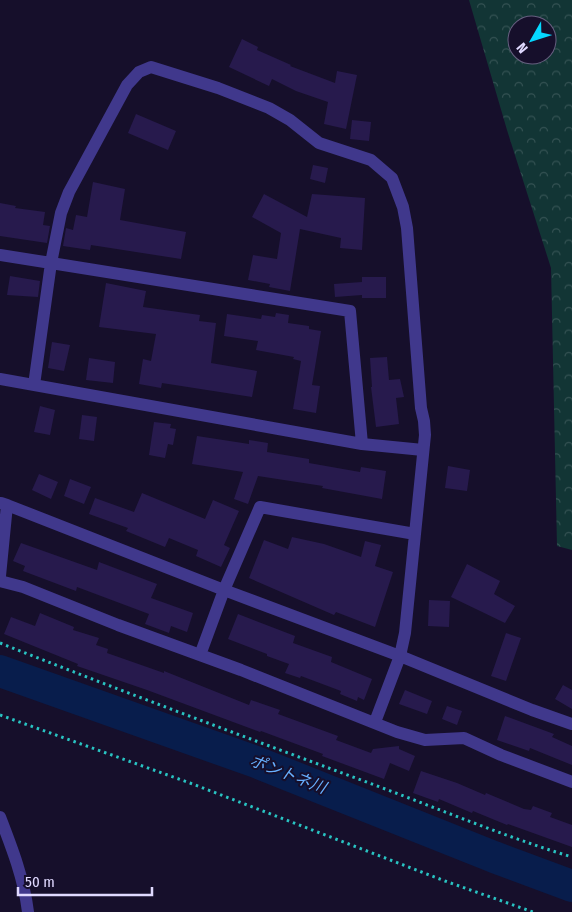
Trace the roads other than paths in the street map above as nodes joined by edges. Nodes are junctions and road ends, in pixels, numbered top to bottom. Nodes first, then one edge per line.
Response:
1 (0, 255) edge
2 (51, 263) junction
3 (0, 379) edge
4 (34, 385) junction
5 (362, 444) junction
6 (423, 450) junction
7 (3, 503) edge
8 (415, 534) junction
9 (0, 576) edge
10 (0, 581) edge
11 (224, 590) junction
12 (200, 655) junction
13 (400, 656) junction
14 (375, 722) junction
15 (572, 724) edge
16 (572, 782) edge
17 (0, 817) edge
18 (28, 912) edge

1 - 2 street
2 - 4 street
2 - 5 street
2 - 6 street
3 - 4 street
4 - 5 street
5 - 6 street
6 - 8 street
7 - 9 street
7 - 11 street
8 - 11 street
8 - 13 street
10 - 12 street
11 - 12 street
11 - 13 street
12 - 14 street
13 - 14 street
13 - 15 street
14 - 16 street
17 - 18 street

